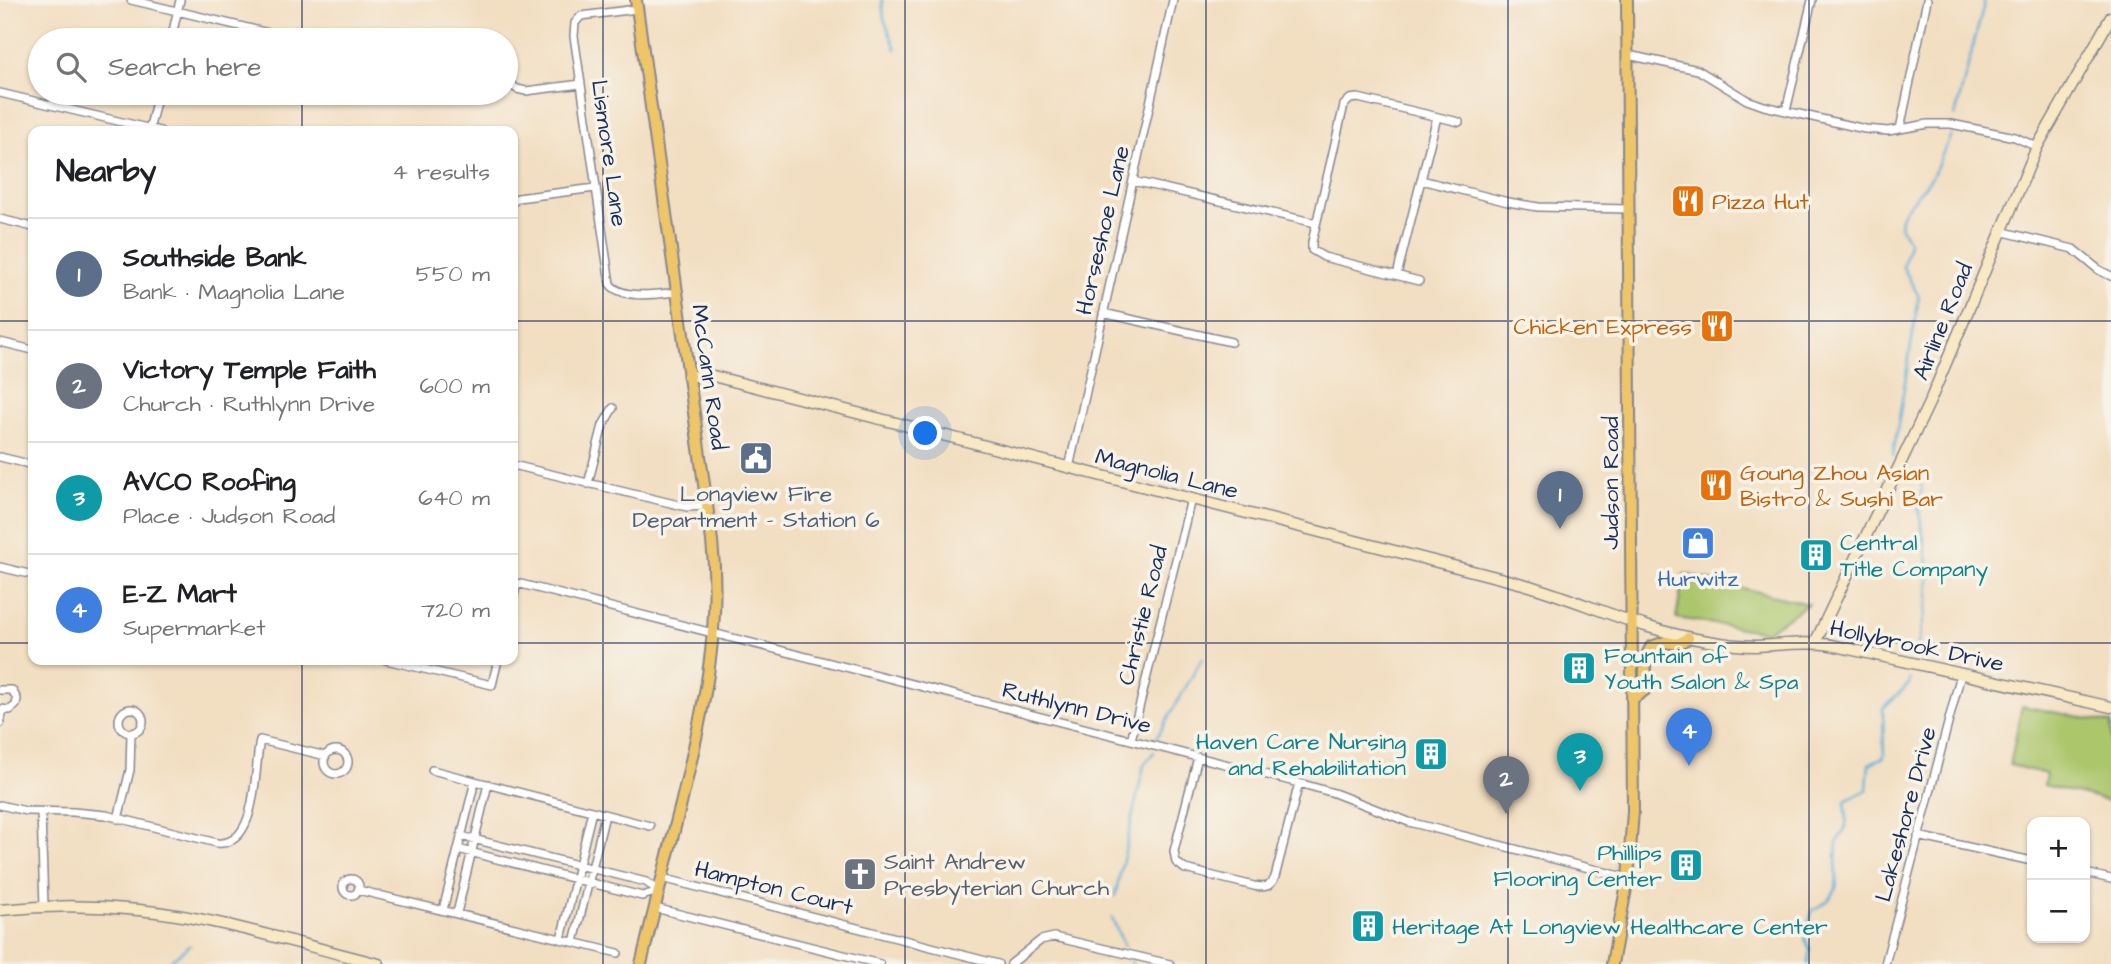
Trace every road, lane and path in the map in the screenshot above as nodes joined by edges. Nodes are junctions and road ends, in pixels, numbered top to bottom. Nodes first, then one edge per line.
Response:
1 (131, 0) edge
2 (180, 0) edge
3 (1173, 0) edge
4 (1627, 0) edge
5 (1812, 0) edge
6 (1927, 0) edge
7 (636, 4) edge
8 (178, 11) junction
9 (2111, 18) edge
10 (174, 28) edge
11 (248, 28) edge
12 (1628, 55) junction
13 (580, 84) junction
14 (518, 89) edge
15 (0, 93) edge
16 (28, 100) edge
17 (48, 105) edge
18 (155, 105) edge
19 (1786, 111) junction
20 (1437, 117) junction
21 (1459, 122) dead end
22 (133, 126) edge
23 (150, 126) edge
24 (1900, 129) junction
25 (2037, 147) junction
26 (1421, 180) junction
27 (1133, 181) junction
28 (595, 188) junction
29 (518, 198) edge
30 (1629, 209) junction
31 (0, 219) edge
32 (1316, 223) junction
33 (28, 226) edge
34 (2000, 231) junction
35 (1397, 275) junction
36 (2111, 276) edge
37 (1419, 281) dead end
38 (677, 292) junction
39 (1104, 313) junction
40 (0, 342) edge
41 (1231, 342) dead end
42 (28, 349) edge
43 (688, 376) junction
44 (613, 408) dead end
45 (0, 457) edge
46 (28, 464) edge
47 (518, 466) edge
48 (1069, 468) junction
49 (588, 484) junction
50 (1191, 499) junction
51 (707, 506) junction
52 (0, 567) edge
53 (28, 574) edge
54 (518, 583) edge
55 (1632, 622) junction
56 (714, 635) junction
57 (1688, 638) junction
58 (1815, 643) junction
59 (407, 665) edge
60 (497, 665) edge
61 (1961, 674) junction
62 (0, 690) edge
63 (1632, 699) junction
64 (2111, 707) edge
65 (2, 710) edge
66 (0, 723) edge
67 (131, 733) dead end
68 (1131, 740) junction
69 (326, 757) dead end
70 (1198, 757) junction
71 (432, 770) dead end
72 (475, 781) junction
73 (1299, 783) junction
74 (488, 785) junction
75 (0, 805) edge
76 (592, 811) junction
77 (41, 812) junction
78 (605, 815) junction
79 (118, 818) junction
80 (650, 826) dead end
81 (461, 836) junction
82 (1918, 836) junction
83 (475, 839) junction
84 (458, 849) junction
85 (472, 852) junction
86 (2027, 860) edge
87 (579, 865) junction
88 (592, 868) junction
89 (2090, 874) edge
90 (620, 875) junction
91 (576, 878) junction
92 (662, 878) junction
93 (1628, 878) junction
94 (2111, 878) edge
95 (589, 881) junction
96 (616, 889) junction
97 (358, 890) dead end
98 (659, 891) junction
99 (44, 906) junction
100 (655, 908) junction
101 (0, 910) edge
102 (443, 910) junction
103 (457, 913) junction
104 (561, 939) junction
105 (574, 942) junction
106 (618, 953) dead end
107 (379, 964) edge
108 (641, 964) edge
109 (880, 964) edge
110 (998, 964) edge
111 (1011, 964) edge
112 (1170, 964) edge
113 (1612, 964) edge
114 (1885, 964) edge

1 - 8 street
2 - 8 street
3 - 27 street, Horseshoe Lane
4 - 12 main road, Judson Road
5 - 19 street
6 - 24 street
7 - 13 street, Lismore Lane
7 - 38 main road, McCann Road
8 - 10 street
8 - 11 street
9 - 25 main road, Airline Road
12 - 19 street
12 - 30 main road, Judson Road
13 - 14 street
13 - 28 street, Lismore Lane
15 - 16 street
17 - 22 street
18 - 23 street
19 - 24 street
20 - 21 street
20 - 26 street
20 - 32 street
24 - 25 street
25 - 34 main road, Airline Road
26 - 30 street
26 - 35 street
27 - 32 street
27 - 39 street, Horseshoe Lane
28 - 29 street
28 - 38 street, Lismore Lane
30 - 55 main road, Judson Road
31 - 33 street
32 - 35 street
34 - 36 street
34 - 58 main road, Airline Road
35 - 37 street
38 - 43 main road, McCann Road
39 - 41 street
39 - 48 street, Horseshoe Lane
40 - 42 street
43 - 48 main road, Magnolia Lane
43 - 51 main road, McCann Road
44 - 49 street
45 - 46 street
47 - 49 street
48 - 50 main road, Magnolia Lane
49 - 51 street
50 - 55 main road, Magnolia Lane
50 - 68 street, Christie Road
51 - 56 main road, McCann Road
52 - 53 street
54 - 56 street, Ruthlynn Drive
55 - 57 main road, Hollybrook Drive
55 - 63 main road, Judson Road
56 - 68 street, Ruthlynn Drive
56 - 92 main road, McCann Road
57 - 58 main road, Hollybrook Drive
57 - 63 main road
58 - 61 main road, Hollybrook Drive
59 - 60 street
61 - 64 main road, Hollybrook Drive
61 - 82 street, Lakeshore Drive
62 - 65 street
63 - 93 main road, Judson Road
65 - 66 street
67 - 79 street
68 - 70 street, Ruthlynn Drive
69 - 79 street
70 - 73 street, Ruthlynn Drive
70 - 73 street
71 - 72 street
72 - 74 street
72 - 81 street
73 - 93 street, Ruthlynn Drive
74 - 76 street
74 - 83 street
75 - 77 street
76 - 78 street
76 - 87 street
77 - 79 street
77 - 99 street
78 - 80 street
78 - 88 street
81 - 83 street
81 - 84 street
82 - 86 street
82 - 114 street, Lakeshore Drive
83 - 85 street
83 - 87 street
84 - 85 street
84 - 102 street
85 - 91 street
85 - 103 street
87 - 88 street
87 - 91 street
88 - 90 street
88 - 95 street
89 - 94 street
90 - 96 street
90 - 98 street
91 - 95 street
91 - 104 street
92 - 98 main road, McCann Road
92 - 110 street, Hampton Court
93 - 113 main road, Judson Road
95 - 96 street
95 - 105 street
96 - 98 street
97 - 102 street
98 - 100 main road, McCann Road
99 - 101 main road
99 - 107 main road
100 - 108 main road, McCann Road
100 - 109 street
102 - 103 street
103 - 104 street
104 - 105 street
105 - 106 street
111 - 112 street

